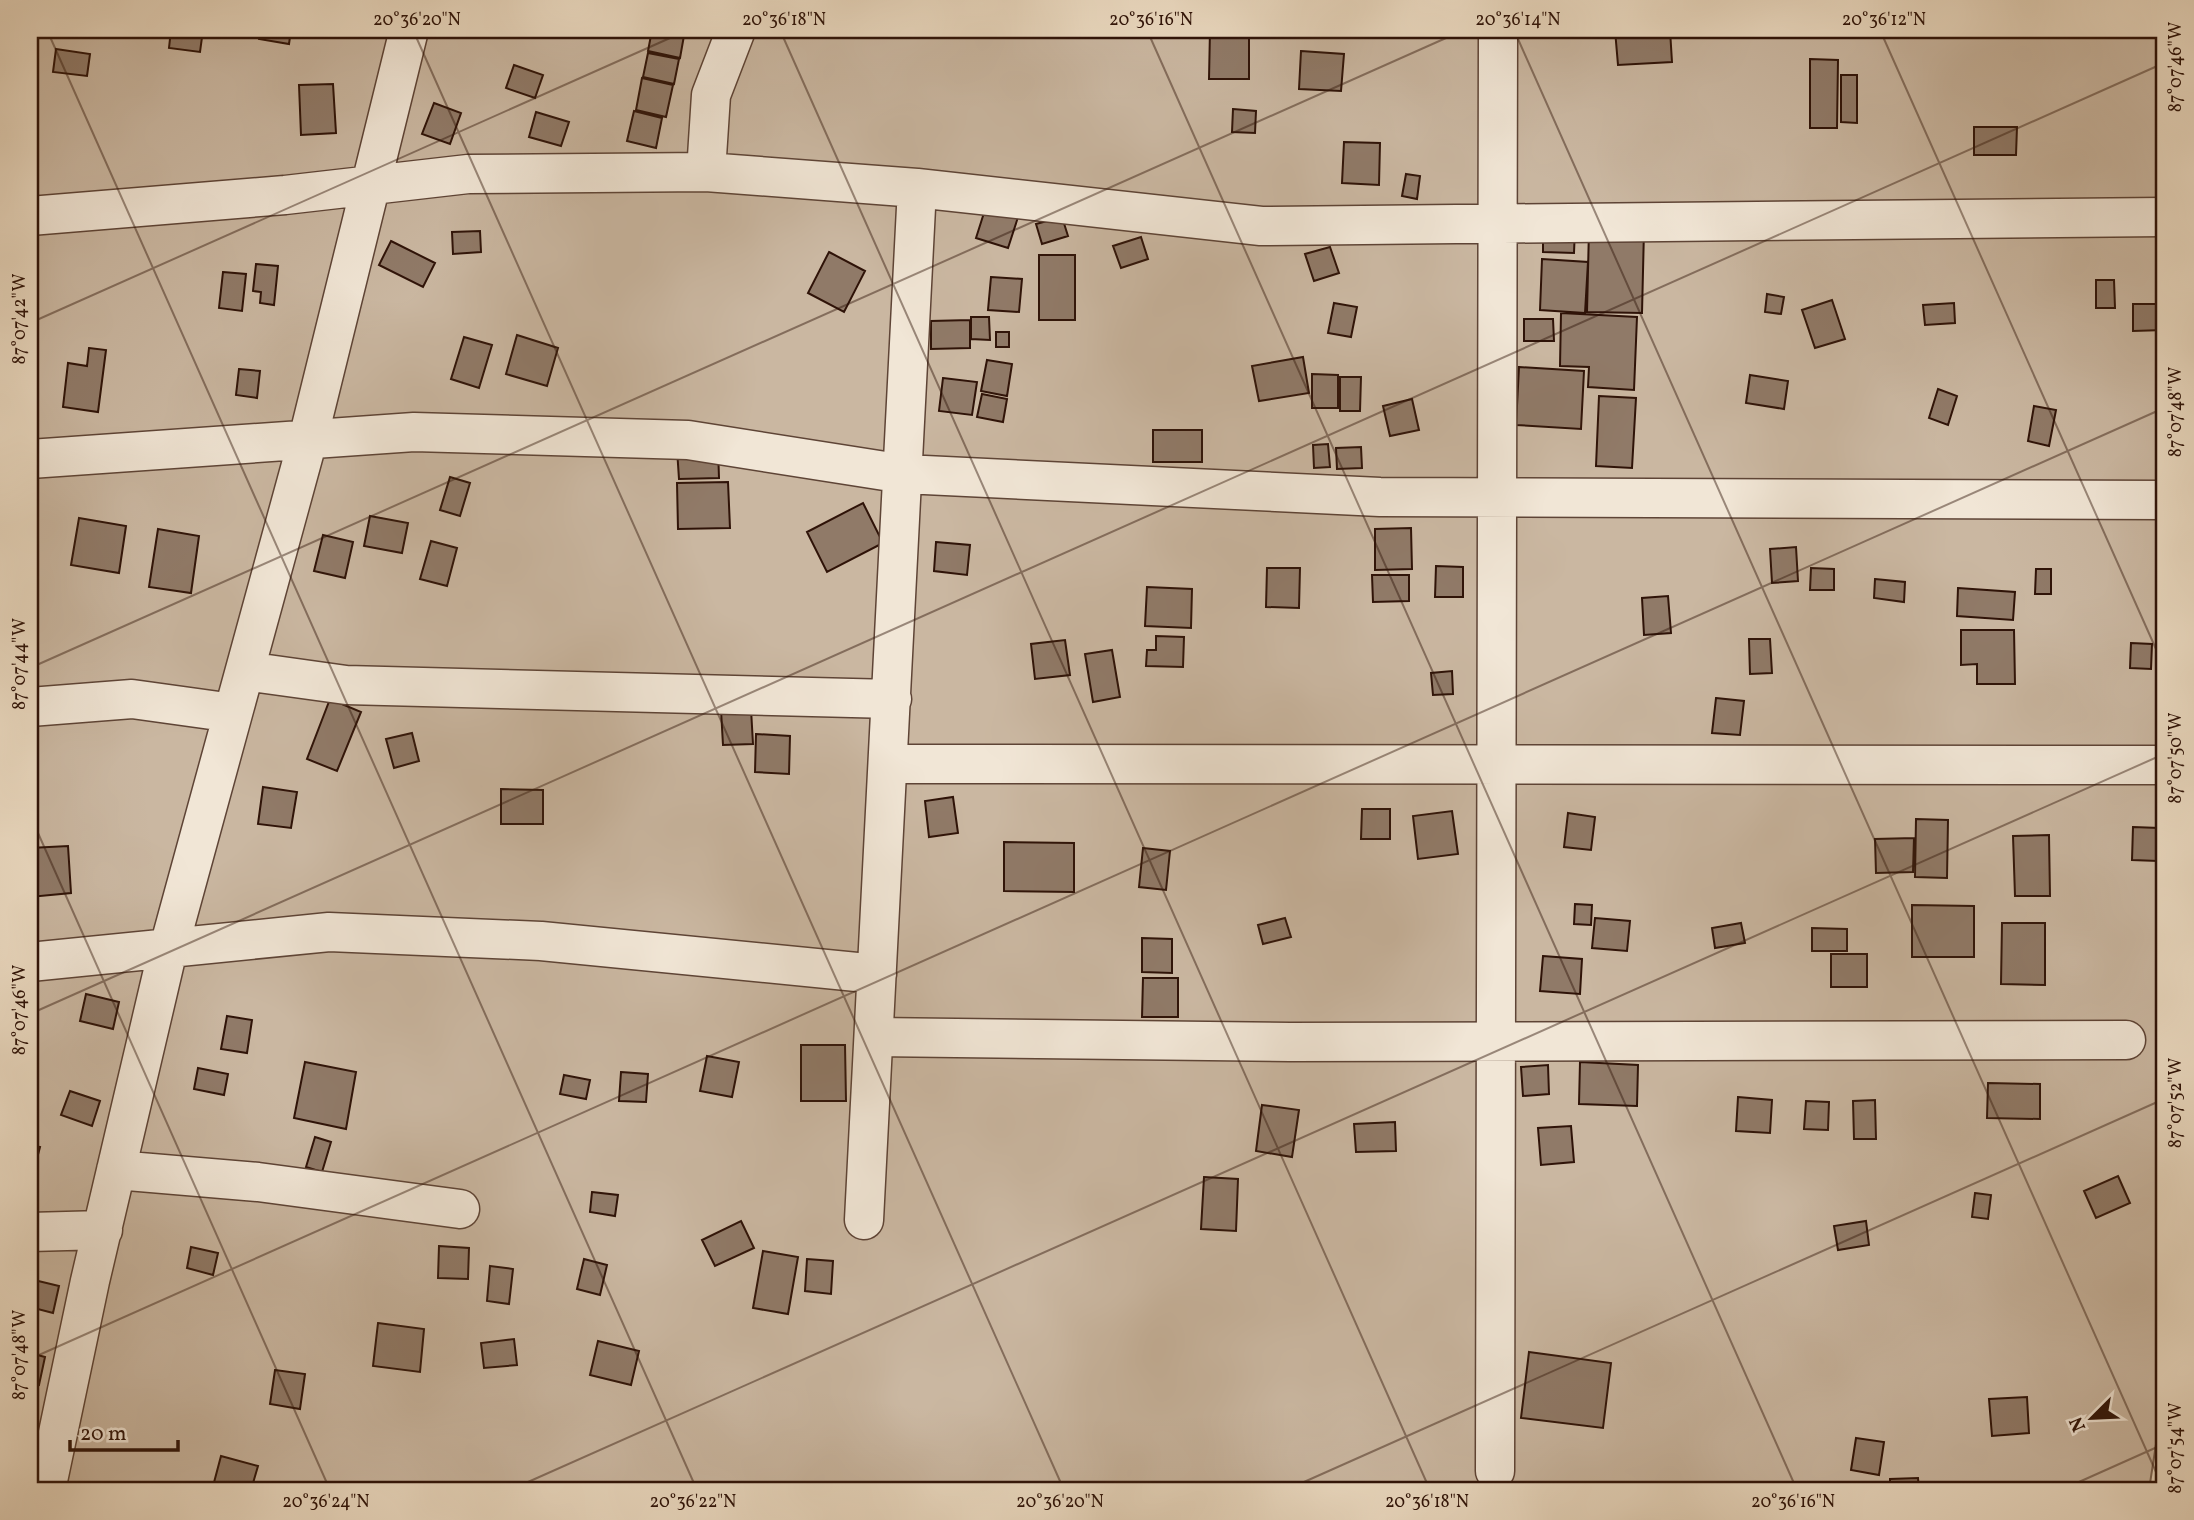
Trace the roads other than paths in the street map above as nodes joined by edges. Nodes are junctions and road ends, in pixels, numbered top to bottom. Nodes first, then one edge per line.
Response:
1 (409, 30) edge
2 (736, 30) edge
3 (1498, 30) edge
4 (706, 173) junction
5 (370, 185) junction
6 (916, 188) junction
7 (30, 216) edge
8 (2164, 217) edge
9 (1498, 224) junction
10 (308, 438) junction
11 (30, 459) edge
12 (904, 474) junction
13 (1497, 498) junction
14 (2164, 500) edge
15 (245, 671) junction
16 (892, 699) junction
17 (30, 707) edge
18 (233, 713) junction
19 (889, 764) junction
20 (1496, 764) junction
21 (2164, 765) edge
22 (169, 947) junction
23 (30, 961) edge
24 (877, 974) junction
25 (874, 1037) junction
26 (2126, 1040) dead end
27 (1496, 1042) junction
28 (116, 1170) junction
29 (460, 1209) dead end
30 (864, 1220) dead end
31 (103, 1230) junction
32 (30, 1232) edge
33 (1495, 1471) dead end
34 (46, 1490) edge

1 - 5 street
2 - 4 street
3 - 9 street
4 - 5 street
4 - 6 street
5 - 7 street
5 - 10 street
6 - 9 street
6 - 12 street
8 - 9 street
9 - 13 street
10 - 11 street
10 - 12 street
10 - 15 street
12 - 13 street
12 - 16 street
13 - 14 street
13 - 20 street
15 - 16 street
15 - 18 street
16 - 19 street
17 - 18 street
18 - 22 street
19 - 20 street
19 - 24 street
20 - 21 street
20 - 27 street
22 - 23 street
22 - 24 street
22 - 28 street
24 - 25 street
25 - 27 street
25 - 30 street
26 - 27 street
27 - 33 street
28 - 29 street
28 - 31 street
31 - 32 street
31 - 34 street

